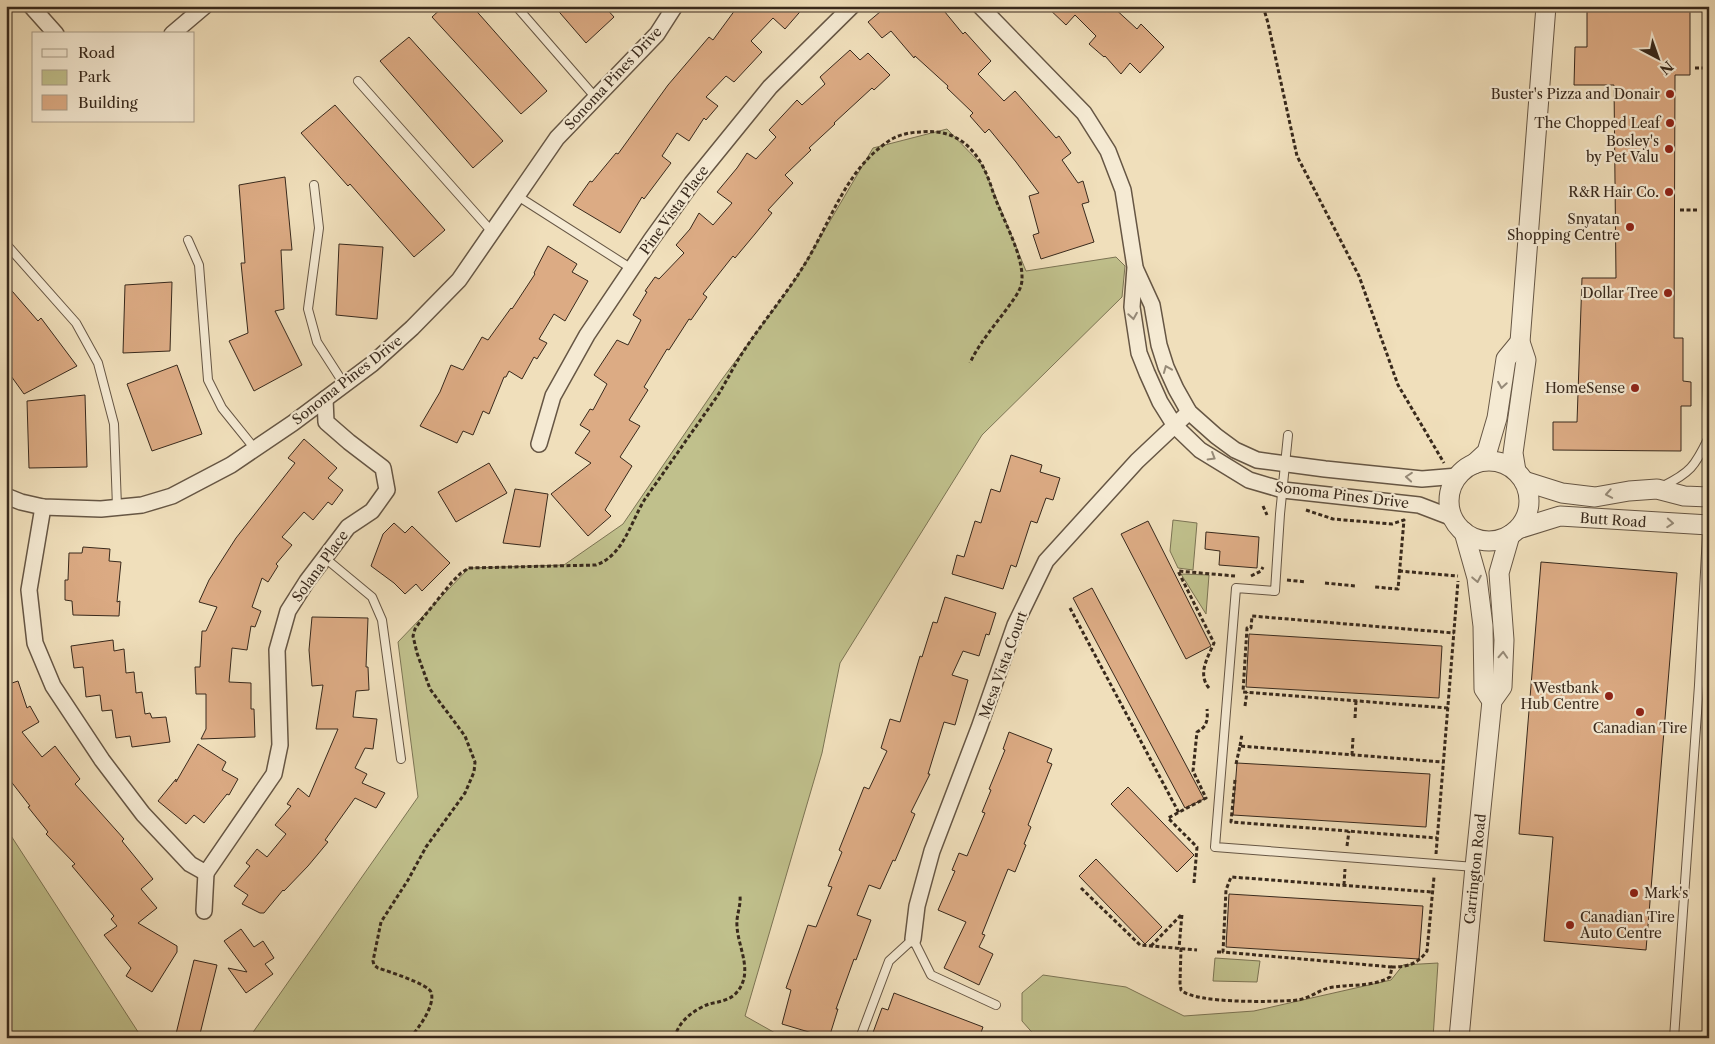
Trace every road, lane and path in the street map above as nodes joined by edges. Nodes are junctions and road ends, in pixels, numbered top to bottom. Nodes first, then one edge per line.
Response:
1 (31, 6) edge
2 (205, 6) edge
3 (516, 6) edge
4 (675, 6) edge
5 (852, 6) edge
6 (980, 6) edge
7 (1263, 6) edge
8 (1546, 6) edge
9 (54, 32) edge
10 (174, 32) edge
11 (1695, 68) dead end
12 (1709, 68) edge
13 (358, 81) dead end
14 (596, 98) junction
15 (1709, 130) edge
16 (314, 186) dead end
17 (516, 195) junction
18 (492, 233) junction
19 (188, 240) dead end
20 (6, 244) edge
21 (1135, 267) junction
22 (632, 269) junction
23 (1520, 342) junction
24 (970, 363) dead end
25 (344, 384) junction
26 (325, 399) junction
27 (1189, 412) junction
28 (1175, 426) junction
29 (1288, 435) dead end
30 (1709, 440) edge
31 (538, 444) dead end
32 (255, 449) junction
33 (1474, 464) junction
34 (1285, 465) junction
35 (1452, 471) junction
36 (1520, 476) junction
37 (1657, 489) junction
38 (1283, 490) junction
39 (6, 496) edge
40 (1709, 497) edge
41 (43, 507) junction
42 (117, 507) junction
43 (1303, 509) dead end
44 (1458, 525) junction
45 (1708, 526) edge
46 (1514, 532) junction
47 (325, 558) junction
48 (564, 565) junction
49 (1399, 571) junction
50 (1464, 575) dead end
51 (1458, 576) junction
52 (1286, 580) dead end
53 (1306, 582) dead end
54 (1325, 583) dead end
55 (1356, 586) dead end
56 (1375, 587) dead end
57 (1070, 608) dead end
58 (1454, 632) junction
59 (1247, 692) junction
60 (1356, 701) junction
61 (1492, 701) junction
62 (1245, 706) dead end
63 (1448, 708) junction
64 (1207, 709) dead end
65 (1355, 718) dead end
66 (1242, 734) dead end
67 (1354, 738) dead end
68 (1240, 746) junction
69 (1352, 755) junction
70 (401, 759) dead end
71 (1443, 762) junction
72 (1179, 813) junction
73 (1349, 831) junction
74 (1437, 838) junction
75 (1347, 848) dead end
76 (1436, 854) dead end
77 (1475, 867) junction
78 (1345, 868) dead end
79 (206, 873) junction
80 (1434, 877) dead end
81 (1194, 882) dead end
82 (1344, 885) junction
83 (1081, 888) dead end
84 (1432, 892) junction
85 (740, 896) dead end
86 (204, 911) dead end
87 (913, 939) junction
88 (1151, 946) junction
89 (1180, 948) junction
90 (1197, 950) dead end
91 (1216, 952) dead end
92 (1223, 952) junction
93 (1392, 967) junction
94 (996, 1005) dead end
95 (410, 1038) edge
96 (675, 1038) edge
97 (860, 1038) edge
98 (1460, 1038) edge
99 (1674, 1038) edge

1 - 9 street
2 - 10 street
3 - 14 lane
4 - 14 street, Sonoma Pines Drive
5 - 22 street, Pine Vista Place
6 - 21 street, Sonoma Pines Drive
7 - 35 path
8 - 23 street
11 - 12 path
13 - 18 lane
14 - 17 street, Sonoma Pines Drive
15 - 30 lane
16 - 25 lane
17 - 18 street, Sonoma Pines Drive
17 - 22 lane
18 - 25 street, Sonoma Pines Drive
19 - 32 lane
20 - 42 lane
27 -> 21 street, Sonoma Pines Drive
21 -> 28 street, Sonoma Pines Drive
22 - 31 street, Pine Vista Place
23 -> 33 street
23 - 36 street
24 - 48 path
25 - 26 street, Sonoma Pines Drive
26 - 32 street, Sonoma Pines Drive
26 - 47 street, Solana Place
27 - 28 street, Mesa Vista Court
27 - 34 street, Sonoma Pines Drive
28 -> 38 street, Sonoma Pines Drive
28 - 87 street, Mesa Vista Court
29 - 34 lane
30 - 37 lane
32 - 42 street, Sonoma Pines Drive
33 - 35 street
33 - 36 street
35 -> 34 street, Sonoma Pines Drive
34 - 38 lane
35 - 44 street
37 -> 36 street, Butt Road
36 - 46 street
37 - 40 street, Butt Road
38 - 44 street, Sonoma Pines Drive
38 - 77 lane
39 - 41 street, Sonoma Pines Drive
40 - 45 lane
41 - 42 street, Sonoma Pines Drive
41 - 79 street
43 - 49 path
44 - 46 street
44 -> 61 street, Carrington Road
46 -> 45 street, Butt Road
45 - 99 lane
61 -> 46 street, Carrington Road
47 - 70 lane
47 - 79 street, Solana Place
48 - 48 path
48 - 95 path
49 - 51 path
49 - 56 path
50 - 51 path
51 - 58 path
52 - 53 path
54 - 55 path
57 - 72 path
58 - 59 path
58 - 63 path
59 - 60 path
59 - 62 path
60 - 63 path
60 - 65 path
61 - 77 street, Carrington Road
63 - 71 path
64 - 72 path
66 - 68 path
67 - 69 path
68 - 69 path
68 - 73 path
69 - 71 path
71 - 74 path
72 - 81 path
73 - 74 path
73 - 75 path
74 - 76 path
77 - 98 street, Carrington Road
78 - 82 path
79 - 86 street
80 - 84 path
82 - 84 path
82 - 92 path
83 - 88 path
84 - 93 path
85 - 96 path
87 - 94 lane
87 - 97 lane
88 - 89 path
88 - 89 path
89 - 90 path
89 - 93 path
91 - 92 path
92 - 93 path

